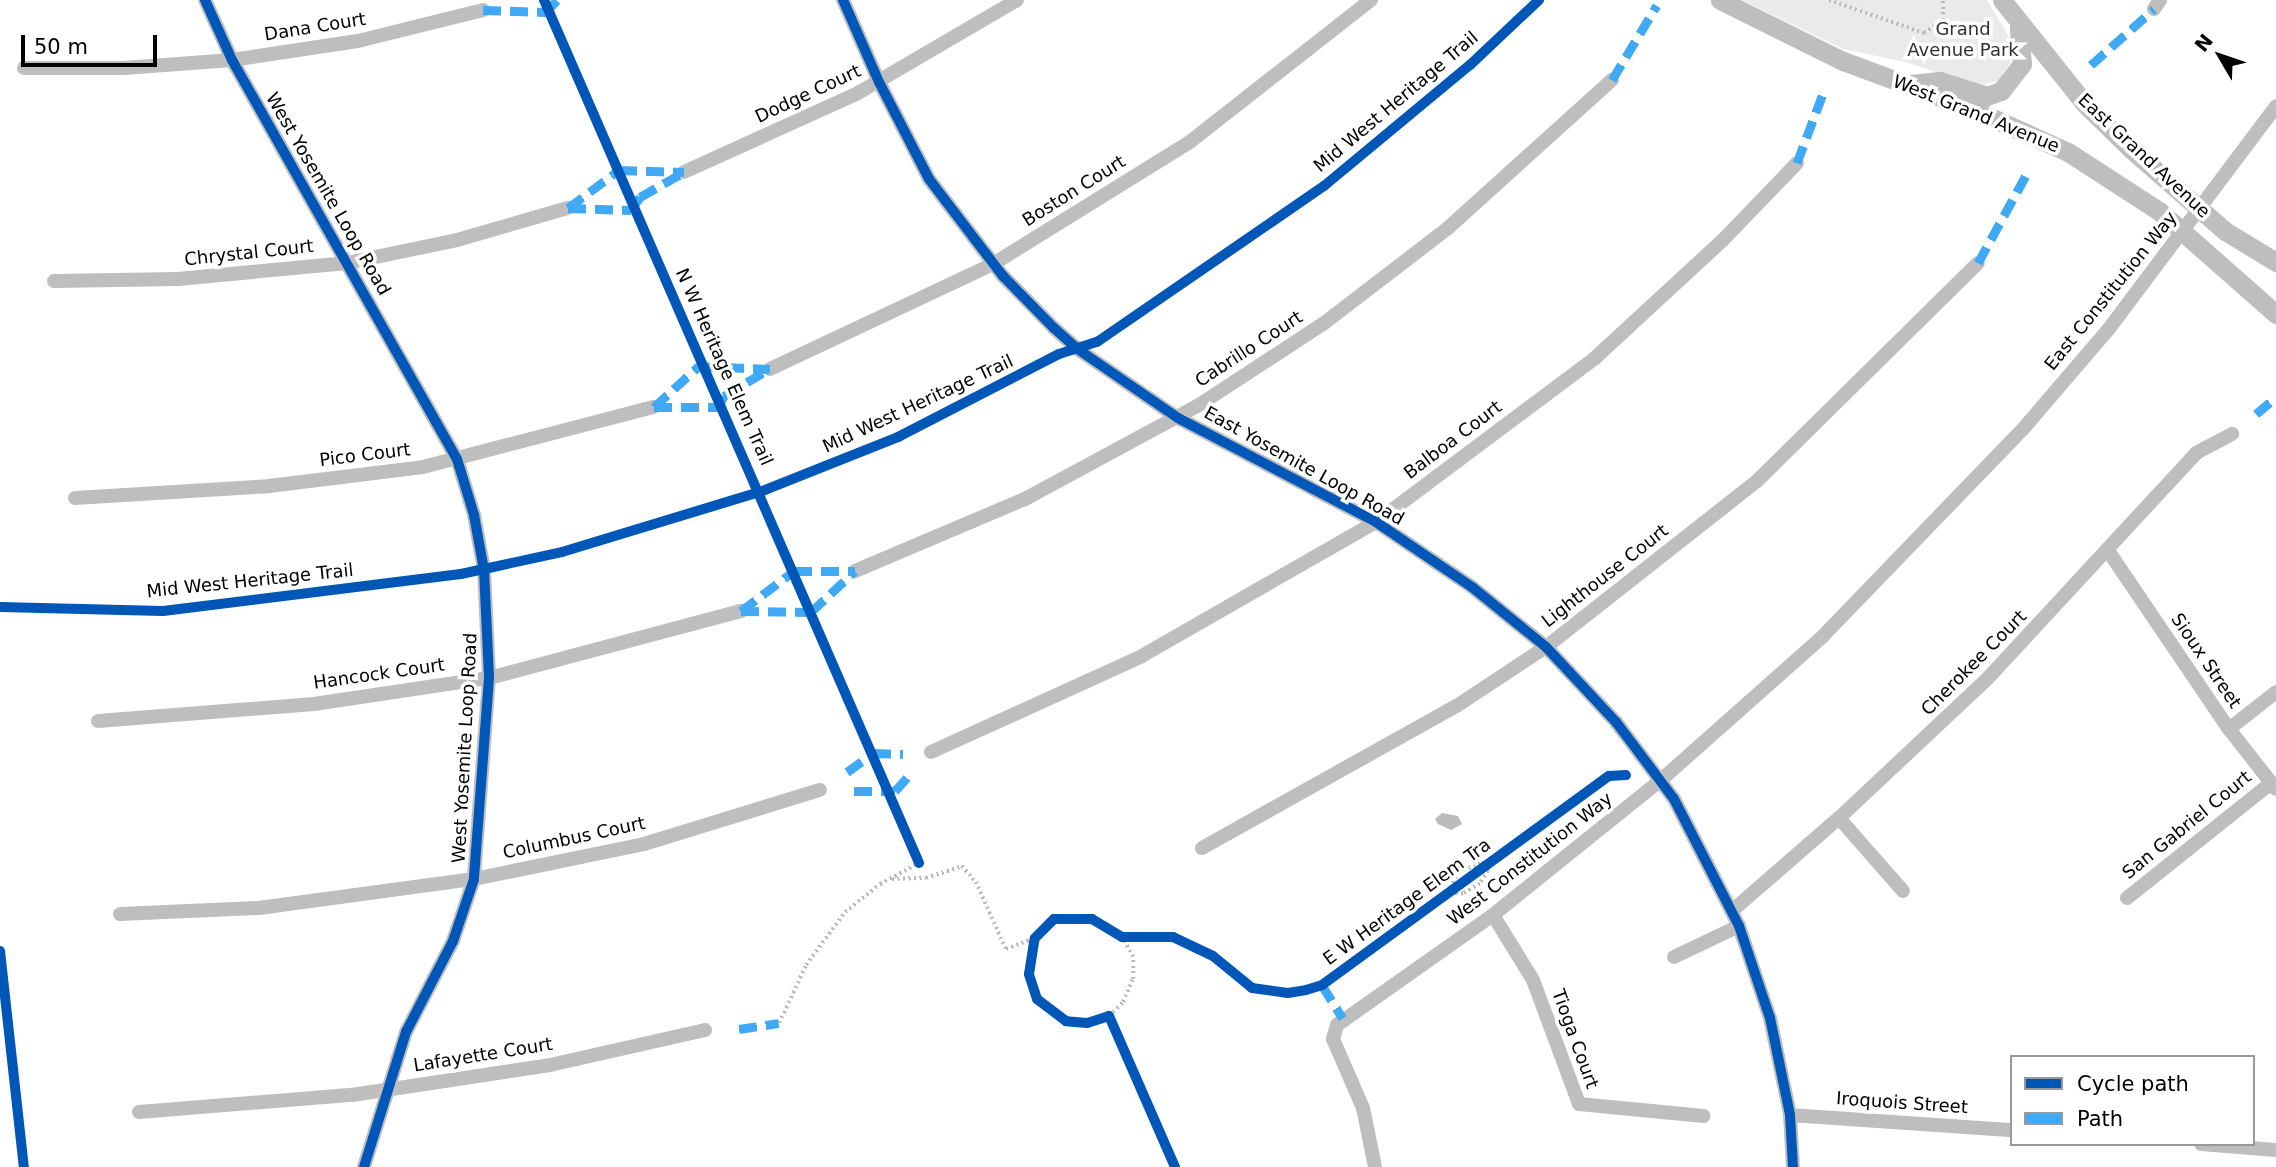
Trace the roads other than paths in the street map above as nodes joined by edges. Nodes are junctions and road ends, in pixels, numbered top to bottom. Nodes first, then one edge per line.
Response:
1 (205, 0) edge
2 (843, 0) edge
3 (1017, 0) edge
4 (1371, 0) edge
5 (1720, 0) edge
6 (2002, 0) edge
7 (483, 10) dead end
8 (2018, 22) junction
9 (232, 60) junction
10 (24, 68) dead end
11 (1612, 80) dead end
12 (879, 82) junction
13 (1906, 84) junction
14 (2276, 106) edge
15 (1797, 163) dead end
16 (684, 172) dead end
17 (568, 208) dead end
18 (2200, 209) junction
19 (2183, 233) junction
20 (2276, 262) edge
21 (347, 263) junction
22 (1978, 263) dead end
23 (993, 264) junction
24 (54, 281) dead end
25 (2276, 314) edge
26 (770, 369) dead end
27 (654, 407) dead end
28 (1178, 418) junction
29 (2023, 429) joint
30 (2232, 434) dead end
31 (457, 459) junction
32 (75, 498) dead end
33 (1376, 522) junction
34 (2109, 552) junction
35 (855, 571) dead end
36 (741, 611) dead end
37 (1546, 648) junction
38 (489, 678) junction
39 (2276, 692) edge
40 (98, 721) dead end
41 (2229, 729) junction
42 (931, 752) dead end
43 (1661, 780) junction
44 (2273, 786) edge
45 (820, 790) dead end
46 (1839, 818) junction
47 (1202, 848) dead end
48 (474, 879) junction
49 (1903, 891) dead end
50 (2127, 898) dead end
51 (1733, 910) junction
52 (120, 914) dead end
53 (1493, 915) junction
54 (1740, 926) junction
55 (1674, 957) dead end
56 (705, 1030) dead end
57 (384, 1091) junction
58 (139, 1112) dead end
59 (1790, 1115) junction
60 (1703, 1116) dead end
61 (2010, 1130) edge
62 (2226, 1146) edge
63 (2276, 1150) edge
64 (363, 1167) edge
65 (1375, 1167) edge
66 (1793, 1167) edge

1 - 9 street, West Yosemite Loop Road
2 - 12 street, East Yosemite Loop Road
3 - 12 street, Dodge Court
4 - 23 street, Boston Court
5 - 13 street, West Grand Avenue
6 - 8 street, East Grand Avenue
7 - 9 street, Dana Court
8 - 13 street
8 - 18 street, East Grand Avenue
9 - 10 street, Dana Court
9 - 21 street, West Yosemite Loop Road
11 - 28 street, Cabrillo Court
12 - 16 street, Dodge Court
12 - 23 street, East Yosemite Loop Road
13 - 19 street, West Grand Avenue
14 - 18 street, East Constitution Way
15 - 33 street, Balboa Court
17 - 21 street, Chrystal Court
18 - 19 street, East Constitution Way
18 - 20 street, East Grand Avenue
19 - 25 street, West Grand Avenue
19 - 29 street, East Constitution Way
21 - 24 street, Chrystal Court
21 - 31 street, West Yosemite Loop Road
22 - 37 street, Lighthouse Court
23 - 26 street, Boston Court
23 - 28 street, East Yosemite Loop Road
27 - 31 street, Pico Court
28 - 33 street, East Yosemite Loop Road
28 - 35 street, Cabrillo Court
29 - 43 street, West Constitution Way
30 - 34 street, Cherokee Court
31 - 32 street, Pico Court
31 - 38 street, West Yosemite Loop Road
33 - 37 street, East Yosemite Loop Road
33 - 42 street, Balboa Court
34 - 41 street, Sioux Street
34 - 46 street, Cherokee Court
36 - 38 street, Hancock Court
37 - 43 street, East Yosemite Loop Road
37 - 47 street, Lighthouse Court
38 - 40 street, Hancock Court
38 - 48 street, West Yosemite Loop Road
39 - 41 street
41 - 44 street, Sioux Street
43 - 51 street, East Yosemite Loop Road
43 - 53 street, West Constitution Way
44 - 50 street, San Gabriel Court
45 - 48 street, Columbus Court
46 - 49 street
46 - 51 street, Cherokee Court
48 - 52 street, Columbus Court
48 - 57 street, West Yosemite Loop Road
51 - 54 street, East Yosemite Loop Road
53 - 60 street, Tioga Court
53 - 65 street, West Constitution Way
54 - 55 street
54 - 59 street, East Yosemite Loop Road
56 - 57 street, Lafayette Court
57 - 58 street, Lafayette Court
57 - 64 street, West Yosemite Loop Road
59 - 61 street, Iroquois Street
59 - 66 street, East Yosemite Loop Road
62 - 63 street

